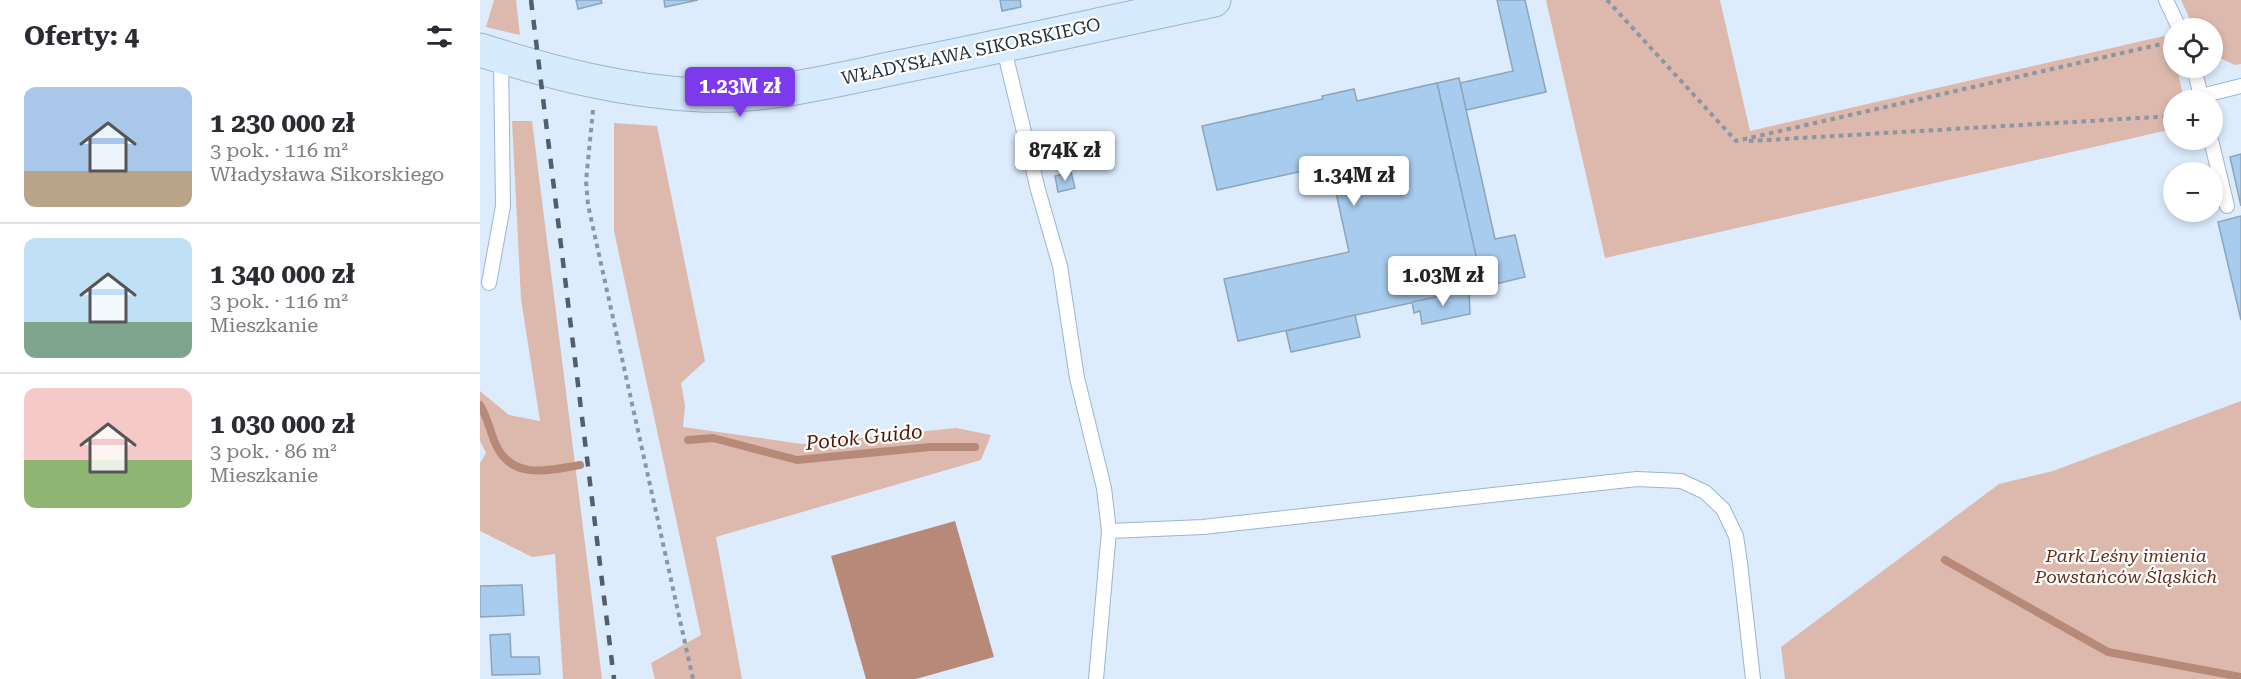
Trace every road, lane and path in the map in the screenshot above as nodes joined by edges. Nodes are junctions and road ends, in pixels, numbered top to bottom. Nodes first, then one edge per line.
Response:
1 (1214, 0) edge
2 (1607, 0) edge
3 (2166, 0) edge
4 (2174, 18) edge
5 (2163, 44) edge
6 (1003, 45) junction
7 (490, 53) edge
8 (2241, 86) edge
9 (2223, 92) edge
10 (594, 102) dead end
11 (2163, 117) edge
12 (1736, 141) junction
13 (2213, 150) edge
14 (2227, 207) dead end
15 (489, 283) dead end
16 (1109, 531) junction
17 (693, 679) edge
18 (1096, 679) edge
19 (1753, 679) edge

1 - 6 street, WŁADYSŁAWA SIKORSKIEGO
2 - 12 path
3 - 4 lane
5 - 12 path
6 - 7 street, WŁADYSŁAWA SIKORSKIEGO
6 - 16 lane
7 - 15 lane
8 - 9 lane
10 - 17 path
11 - 12 path
13 - 14 lane
16 - 18 lane
16 - 19 lane

